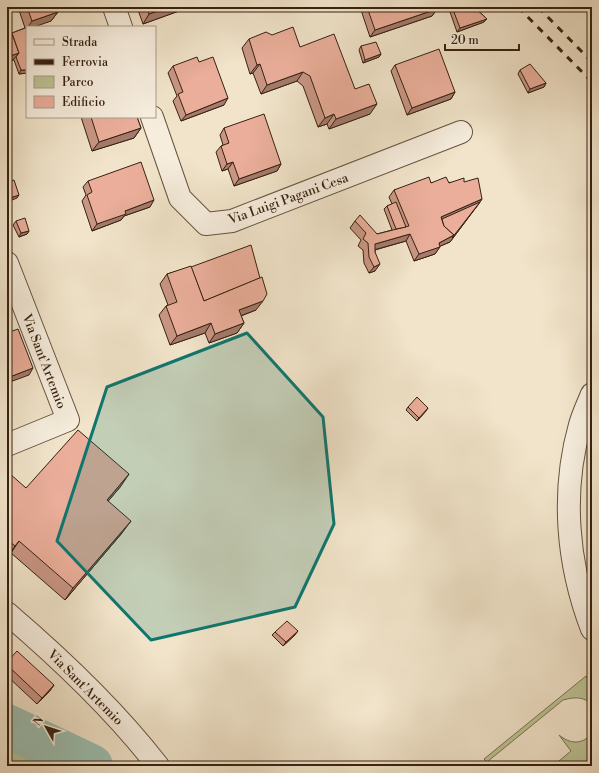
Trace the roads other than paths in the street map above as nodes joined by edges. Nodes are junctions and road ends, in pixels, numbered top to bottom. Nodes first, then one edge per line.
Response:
1 (114, 7) edge
2 (121, 26) edge
3 (152, 118) edge
4 (461, 132) dead end
5 (7, 263) edge
6 (592, 394) edge
7 (7, 445) edge
8 (7, 613) edge
9 (592, 629) edge
10 (158, 766) edge

1 - 2 street
3 - 4 street, Via Luigi Pagani Cesa
5 - 7 street, Via Sant'Artemio
6 - 9 street
8 - 10 street, Via Sant'Artemio

